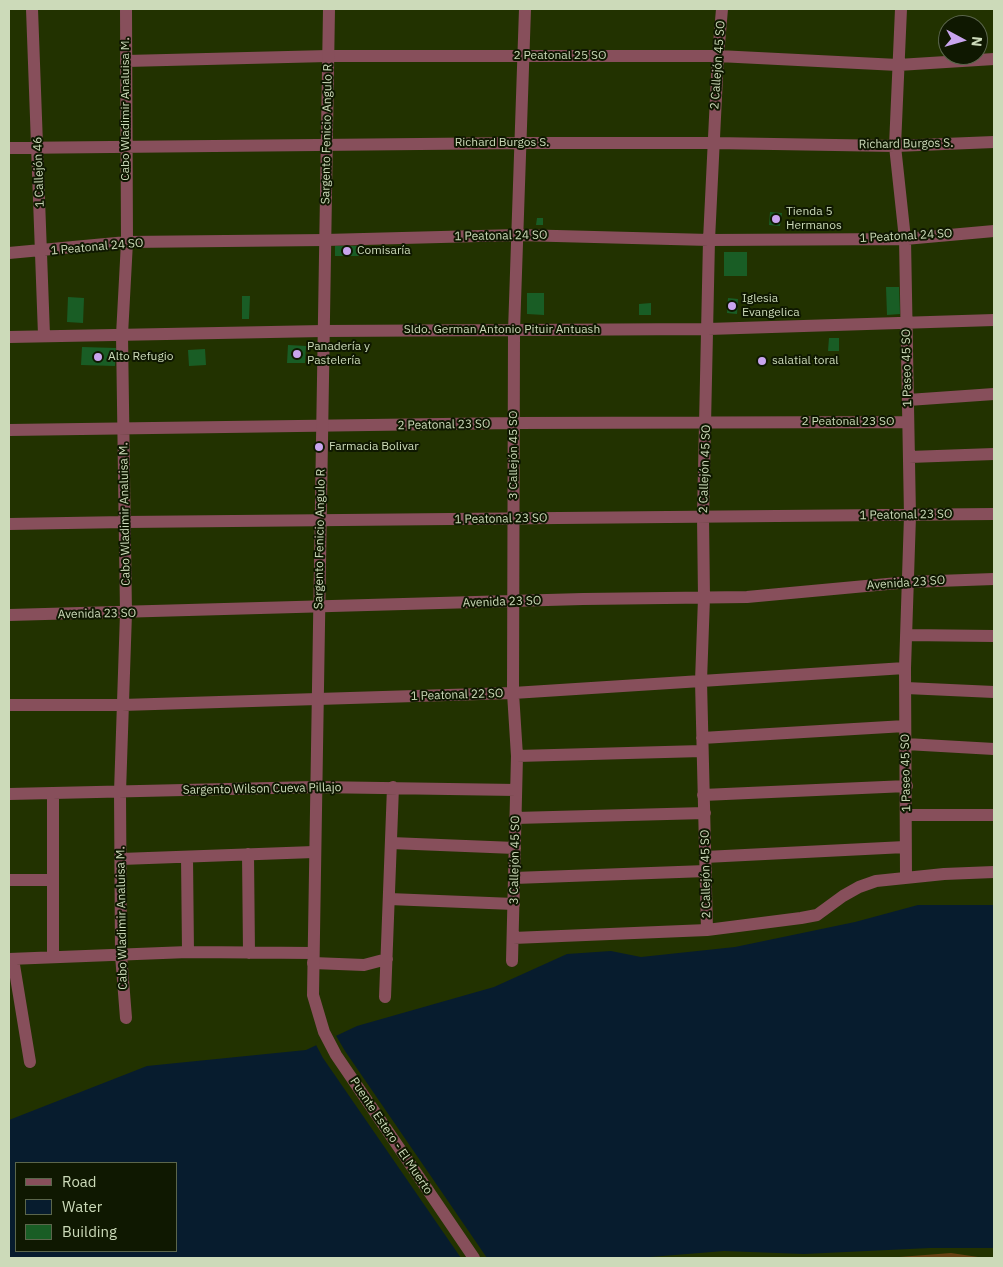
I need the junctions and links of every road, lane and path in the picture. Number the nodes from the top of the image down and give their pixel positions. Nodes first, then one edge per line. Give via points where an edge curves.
1 (32, 9) edge
2 (126, 9) edge
3 (329, 9) edge
4 (525, 9) edge
5 (722, 9) edge
6 (901, 9) edge
7 (328, 56) junction
8 (718, 56) junction
9 (524, 57) junction
10 (994, 58) edge
11 (126, 60) junction
12 (898, 65) junction
13 (994, 142) edge
14 (327, 143) junction
15 (522, 143) junction
16 (714, 143) junction
17 (895, 146) junction
18 (38, 147) junction
19 (126, 147) junction
20 (9, 148) edge
21 (994, 231) edge
22 (518, 235) junction
23 (905, 239) junction
24 (325, 240) junction
25 (709, 240) junction
26 (127, 242) junction
27 (42, 251) junction
28 (9, 254) edge
29 (994, 320) edge
30 (906, 323) junction
31 (708, 329) junction
32 (324, 331) junction
33 (514, 331) junction
34 (44, 335) junction
35 (122, 335) junction
36 (9, 337) edge
37 (994, 394) edge
38 (908, 400) junction
39 (706, 422) junction
40 (908, 422) junction
41 (514, 423) junction
42 (322, 427) junction
43 (9, 430) edge
44 (124, 430) junction
45 (994, 454) edge
46 (909, 456) junction
47 (994, 514) edge
48 (910, 516) junction
49 (703, 517) junction
50 (514, 519) junction
51 (320, 521) junction
52 (125, 522) junction
53 (9, 524) edge
54 (994, 579) edge
55 (908, 582) junction
56 (704, 598) junction
57 (513, 602) junction
58 (318, 608) junction
59 (126, 613) junction
60 (9, 615) edge
61 (906, 635) junction
62 (994, 636) edge
63 (905, 668) junction
64 (701, 681) junction
65 (906, 688) junction
66 (994, 692) edge
67 (513, 693) junction
68 (317, 699) junction
69 (122, 705) junction
70 (9, 706) edge
71 (906, 726) junction
72 (906, 744) junction
73 (702, 745) junction
74 (994, 750) edge
75 (517, 756) junction
76 (907, 786) junction
77 (315, 787) junction
78 (393, 787) junction
79 (516, 790) junction
80 (120, 792) junction
81 (9, 794) edge
82 (54, 794) junction
83 (704, 794) junction
84 (705, 813) junction
85 (906, 815) junction
86 (994, 815) edge
87 (516, 818) junction
88 (391, 843) junction
89 (905, 846) junction
90 (515, 848) junction
91 (314, 852) junction
92 (248, 854) junction
93 (187, 857) junction
94 (705, 857) junction
95 (121, 859) junction
96 (706, 871) junction
97 (994, 872) edge
98 (906, 877) junction
99 (514, 878) junction
100 (9, 880) edge
101 (54, 880) junction
102 (389, 899) junction
103 (514, 904) junction
104 (707, 930) junction
105 (513, 938) junction
106 (188, 952) junction
107 (249, 953) junction
108 (121, 955) junction
109 (53, 956) junction
110 (313, 958) junction
111 (11, 959) edge
112 (387, 959) junction
113 (512, 961) dead end
114 (385, 997) dead end
115 (315, 1009) joint
116 (126, 1018) dead end
117 (30, 1062) dead end
118 (474, 1258) edge

1 - 18 street, 1 Callejón 46
2 - 11 street, Cabo Wladimir Analuisa M.
3 - 7 street, Sargento Fenicio Angulo R
4 - 9 street, 3 Callejón 45 SO
5 - 8 street, 2 Callejón 45 SO
6 - 12 street, 1 Paseo 45 SO
7 - 9 street, 2 Peatonal 25 SO
7 - 11 street, 2 Peatonal 25 SO
7 - 14 street, Sargento Fenicio Angulo R
8 - 9 street, 2 Peatonal 25 SO
8 - 12 street, 2 Peatonal 25 SO
8 - 16 street, 2 Callejón 45 SO
9 - 15 street, 3 Callejón 45 SO
10 - 12 street, 2 Peatonal 25 SO
11 - 19 street, Cabo Wladimir Analuisa M.
12 - 17 street, 1 Paseo 45 SO
13 - 17 street, Richard Burgos S.
14 - 15 street, Richard Burgos S.
14 - 19 street, Richard Burgos S.
14 - 24 street, Sargento Fenicio Angulo R
15 - 16 street, Richard Burgos S.
15 - 22 street, 3 Callejón 45 SO
16 - 17 street, Richard Burgos S.
16 - 25 street, 2 Callejón 45 SO
17 - 23 street, 1 Paseo 45 SO
18 - 19 street, Richard Burgos S.
18 - 20 street, Richard Burgos S.
18 - 27 street, 1 Callejón 46
19 - 26 street, Cabo Wladimir Analuisa M.
21 - 23 street, 1 Peatonal 24 SO
22 - 24 street, 1 Peatonal 24 SO
22 - 25 street, 1 Peatonal 24 SO
22 - 33 street, 3 Callejón 45 SO
23 - 25 street, 1 Peatonal 24 SO
23 - 30 street, 1 Paseo 45 SO
24 - 26 street, 1 Peatonal 24 SO
24 - 32 street, Sargento Fenicio Angulo R
25 - 31 street, 2 Callejón 45 SO
26 - 27 street, 1 Peatonal 24 SO
26 - 35 street, Cabo Wladimir Analuisa M.
27 - 28 street, 1 Peatonal 24 SO
27 - 34 street, 1 Callejón 46
29 - 30 street, Sldo. German Antonio Pituir Antuash
30 - 31 street, Sldo. German Antonio Pituir Antuash
30 - 38 street, 1 Paseo 45 SO
31 - 33 street, Sldo. German Antonio Pituir Antuash
31 - 39 street, 2 Callejón 45 SO
32 - 33 street, Sldo. German Antonio Pituir Antuash
32 - 35 street, Sldo. German Antonio Pituir Antuash
32 - 42 street, Sargento Fenicio Angulo R
33 - 41 street, 3 Callejón 45 SO
34 - 35 street, Sldo. German Antonio Pituir Antuash
34 - 36 street, Sldo. German Antonio Pituir Antuash
35 - 44 street, Cabo Wladimir Analuisa M.
37 - 38 street
38 - 40 street, 1 Paseo 45 SO
39 - 40 street, 2 Peatonal 23 SO
39 - 41 street, 2 Peatonal 23 SO
39 - 49 street, 2 Callejón 45 SO
40 - 46 street, 1 Paseo 45 SO
41 - 42 street, 2 Peatonal 23 SO
41 - 50 street, 3 Callejón 45 SO
42 - 44 street, 2 Peatonal 23 SO
42 - 51 street, Sargento Fenicio Angulo R
43 - 44 street, 2 Peatonal 23 SO
44 - 52 street, Cabo Wladimir Analuisa M.
45 - 46 street
46 - 48 street, 1 Paseo 45 SO
47 - 48 street, 1 Peatonal 23 SO
48 - 49 street, 1 Peatonal 23 SO
48 - 55 street, 1 Paseo 45 SO
49 - 50 street, 1 Peatonal 23 SO
49 - 56 street, 2 Callejón 45 SO
50 - 51 street, 1 Peatonal 23 SO
50 - 57 street, 3 Callejón 45 SO
51 - 52 street, 1 Peatonal 23 SO
51 - 58 street, Sargento Fenicio Angulo R
52 - 53 street, 1 Peatonal 23 SO
52 - 59 street, Cabo Wladimir Analuisa M.
54 - 55 street, Avenida 23 SO
55 - 56 street, Avenida 23 SO
55 - 61 street, 1 Paseo 45 SO
56 - 57 street, Avenida 23 SO
56 - 64 street, 2 Callejón 45 SO
57 - 58 street, Avenida 23 SO
57 - 67 street, 3 Callejón 45 SO
58 - 59 street, Avenida 23 SO
58 - 68 street, Sargento Fenicio Angulo R
59 - 60 street, Avenida 23 SO
59 - 69 street, Cabo Wladimir Analuisa M.
61 - 62 street
61 - 63 street, 1 Paseo 45 SO
63 - 64 street, 1 Peatonal 22 SO
63 - 65 street, 1 Paseo 45 SO
64 - 67 street, 1 Peatonal 22 SO
64 - 73 street, 2 Callejón 45 SO
65 - 66 street
65 - 71 street, 1 Paseo 45 SO
67 - 68 street, 1 Peatonal 22 SO
67 - 75 street, 3 Callejón 45 SO
68 - 69 street, 1 Peatonal 22 SO
68 - 77 street, Sargento Fenicio Angulo R
69 - 70 street, 1 Peatonal 22 SO
69 - 80 street, Cabo Wladimir Analuisa M.
71 - 72 street, 1 Paseo 45 SO
71 - 73 street
72 - 74 street
72 - 76 street, 1 Paseo 45 SO
73 - 75 street
73 - 83 street, 2 Callejón 45 SO
75 - 79 street, 3 Callejón 45 SO
76 - 83 street
76 - 85 street, 1 Paseo 45 SO
77 - 78 street, Sargento Wilson Cueva Pillajo
77 - 80 street, Sargento Wilson Cueva Pillajo
77 - 91 street, Sargento Fenicio Angulo R
78 - 79 street, Sargento Wilson Cueva Pillajo
78 - 88 street
79 - 87 street, 3 Callejón 45 SO
80 - 82 street, Sargento Wilson Cueva Pillajo
80 - 95 street, Cabo Wladimir Analuisa M.
81 - 82 street, Sargento Wilson Cueva Pillajo
82 - 101 street
83 - 84 street, 2 Callejón 45 SO
84 - 87 street
84 - 94 street, 2 Callejón 45 SO
85 - 86 street
85 - 89 street, 1 Paseo 45 SO
87 - 90 street, 3 Callejón 45 SO
88 - 90 street
88 - 102 street
89 - 94 street
89 - 98 street, 1 Paseo 45 SO
90 - 99 street, 3 Callejón 45 SO
91 - 92 street
91 - 110 street, Sargento Fenicio Angulo R
92 - 93 street
92 - 107 street
93 - 95 street
93 - 106 street
94 - 96 street, 2 Callejón 45 SO
95 - 108 street, Cabo Wladimir Analuisa M.
96 - 99 street
96 - 104 street, 2 Callejón 45 SO
97 - 98 street
98 - 104 street via 859,887 817,915
99 - 103 street, 3 Callejón 45 SO
100 - 101 street
101 - 109 street
102 - 103 street
102 - 112 street
103 - 105 street, 3 Callejón 45 SO
104 - 105 street
105 - 113 street, 3 Callejón 45 SO
106 - 107 street
106 - 108 street
107 - 110 street
108 - 109 street
108 - 116 street, Cabo Wladimir Analuisa M.
109 - 111 street
110 - 112 street via 364,964
110 - 115 street, Sargento Fenicio Angulo R
111 - 117 street
112 - 114 street
115 - 118 street, Puente Estero - El Muerto via 336,1055

